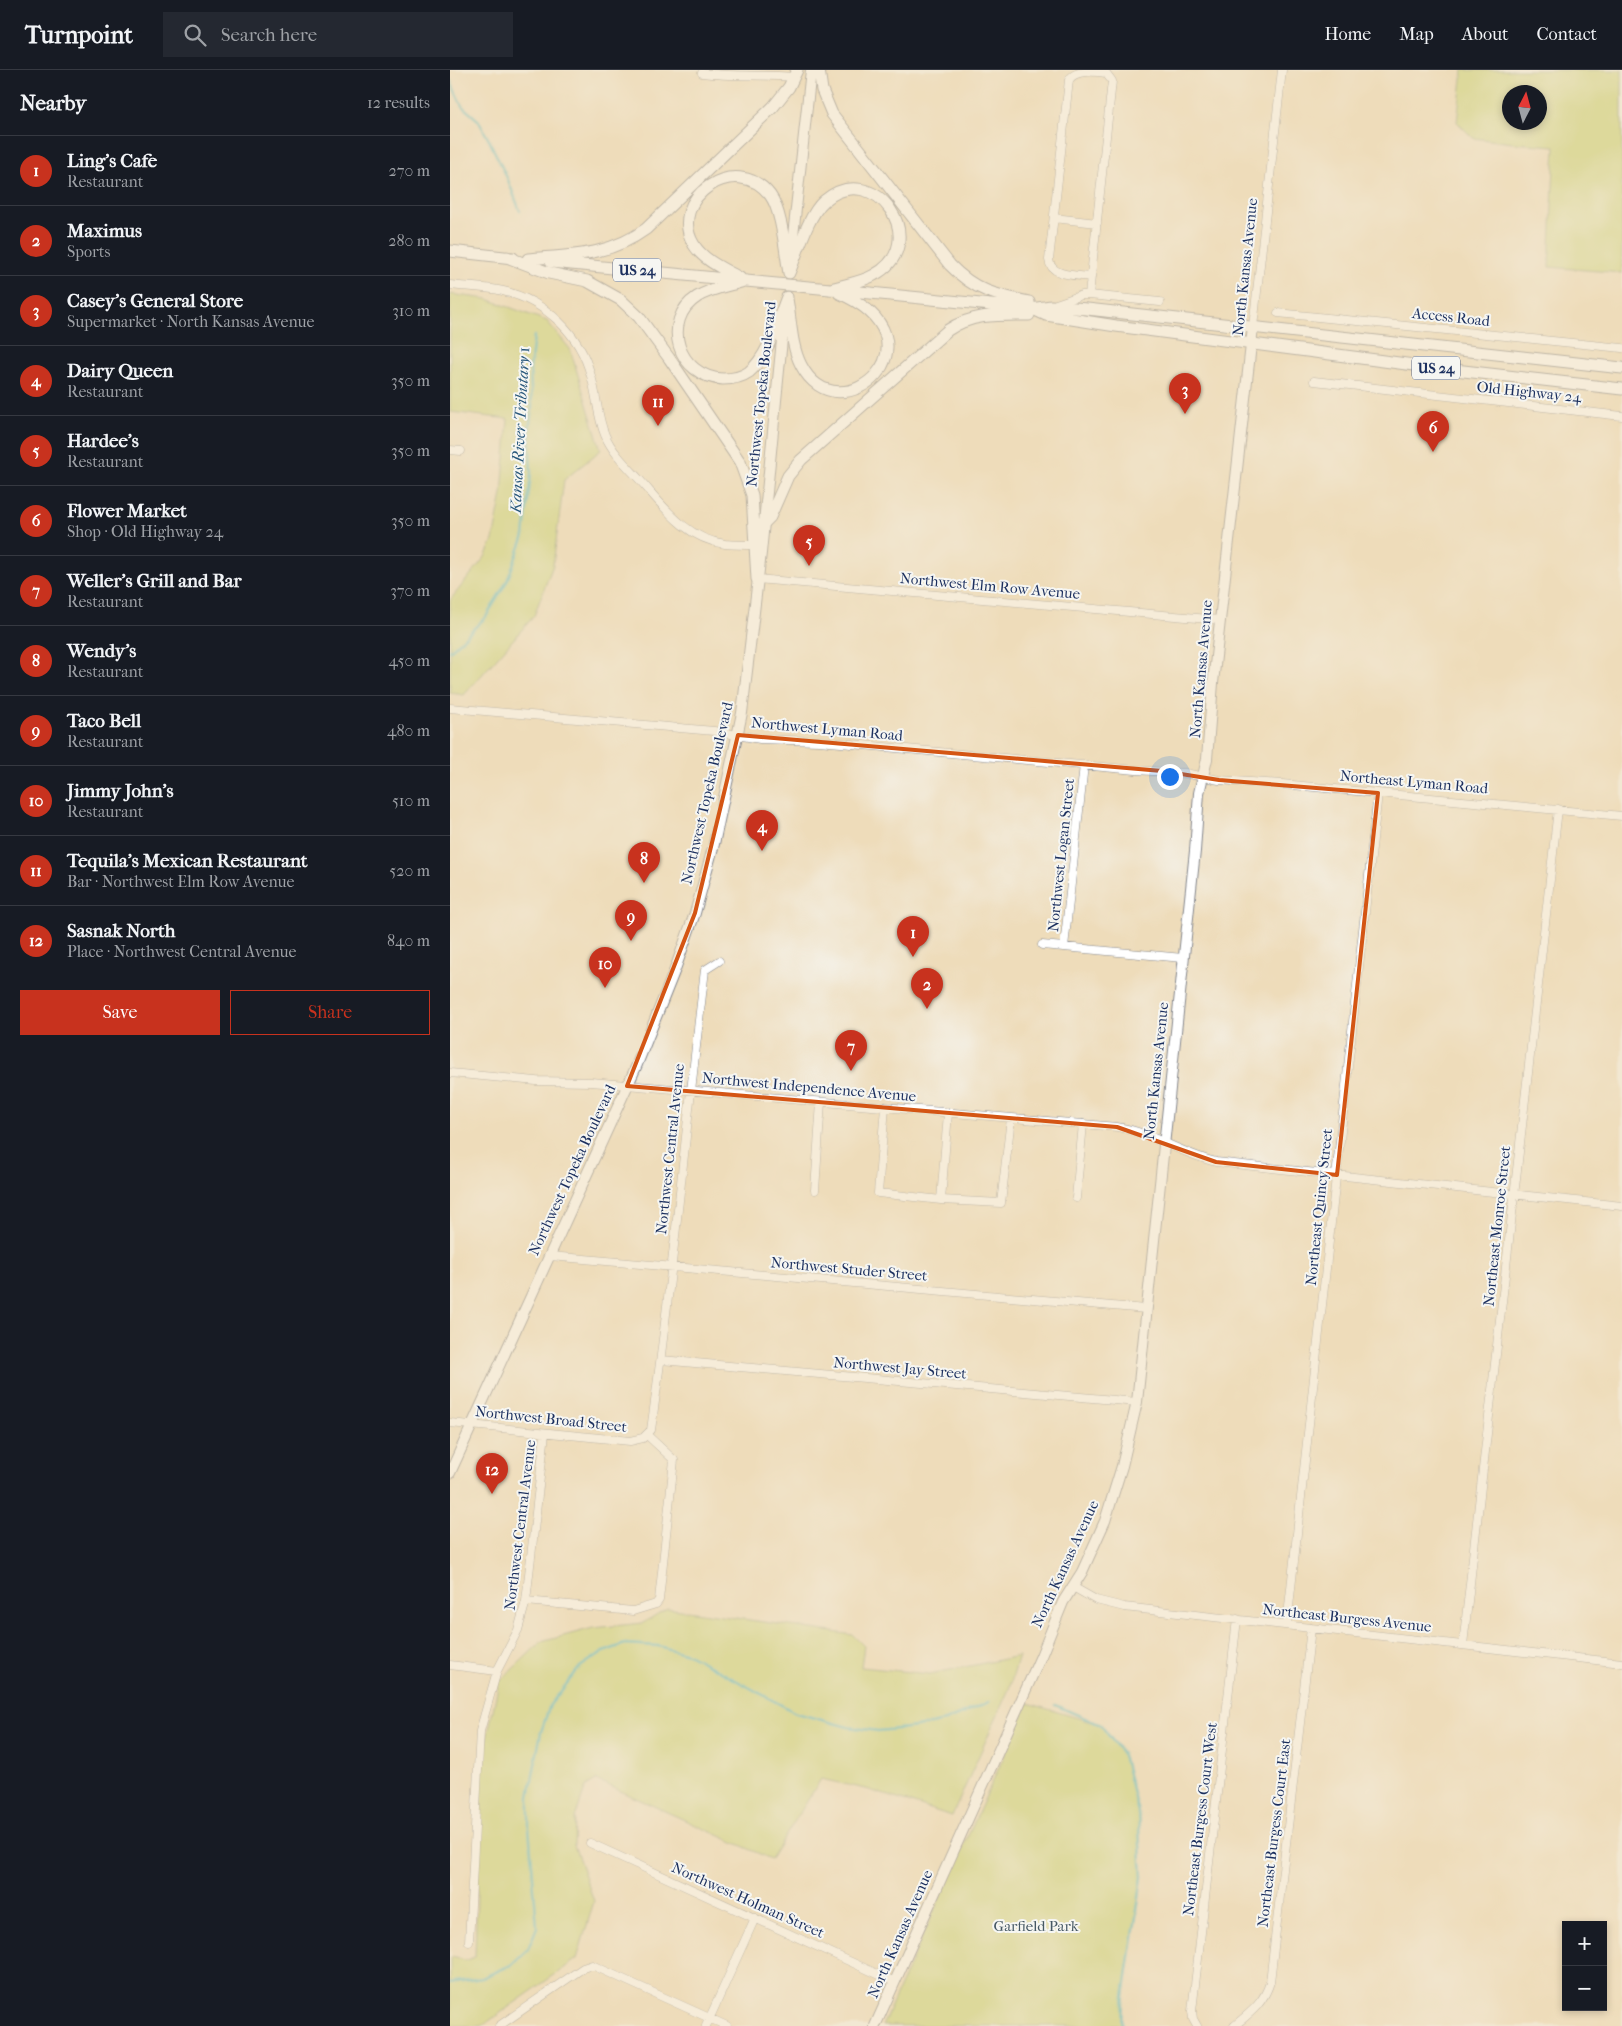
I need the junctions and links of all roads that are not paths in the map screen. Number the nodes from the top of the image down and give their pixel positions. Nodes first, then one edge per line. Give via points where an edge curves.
1 (811, 70) edge
2 (819, 70) edge
3 (1282, 70) edge
4 (702, 73) dead end
5 (795, 74) edge
6 (1054, 218) junction
7 (1096, 223) junction
8 (450, 251) edge
9 (507, 257) junction
10 (528, 259) junction
11 (789, 273) junction
12 (1091, 277) junction
13 (746, 281) junction
14 (450, 285) edge
15 (830, 289) junction
16 (1089, 295) junction
17 (787, 297) junction
18 (1160, 302) dead end
19 (1048, 310) junction
20 (1278, 313) dead end
21 (1253, 327) junction
22 (1252, 342) junction
23 (1622, 348) edge
24 (1622, 368) edge
25 (1314, 382) dead end
26 (1622, 389) edge
27 (1622, 416) edge
28 (450, 450) edge
29 (461, 451) dead end
30 (763, 524) junction
31 (758, 545) junction
32 (757, 579) junction
33 (1220, 620) junction
34 (450, 708) edge
35 (738, 735) junction
36 (1084, 765) junction
37 (1203, 777) junction
38 (1378, 793) junction
39 (1558, 809) junction
40 (1622, 816) edge
41 (1042, 944) dead end
42 (1064, 947) junction
43 (1183, 958) junction
44 (719, 961) dead end
45 (450, 1073) edge
46 (627, 1086) junction
47 (690, 1092) junction
48 (822, 1102) junction
49 (885, 1107) junction
50 (948, 1113) junction
51 (1011, 1118) junction
52 (1083, 1124) junction
53 (1164, 1143) junction
54 (1337, 1175) junction
55 (815, 1190) dead end
56 (1514, 1194) junction
57 (1076, 1198) dead end
58 (941, 1200) junction
59 (1622, 1206) edge
60 (550, 1256) junction
61 (671, 1267) junction
62 (1146, 1309) junction
63 (661, 1360) junction
64 (1137, 1402) junction
65 (450, 1423) edge
66 (472, 1425) junction
67 (545, 1433) junction
68 (647, 1435) junction
69 (450, 1473) edge
70 (1072, 1587) junction
71 (526, 1601) junction
72 (1237, 1619) junction
73 (1287, 1625) junction
74 (1310, 1628) junction
75 (1463, 1645) junction
76 (1622, 1663) edge
77 (450, 1665) edge
78 (497, 1671) junction
79 (590, 1843) dead end
80 (754, 1918) junction
81 (469, 1942) dead end
82 (895, 1982) junction
83 (708, 2022) edge
84 (1196, 2024) edge
85 (499, 2026) edge
86 (726, 2026) edge
87 (875, 2026) edge
88 (1234, 2026) edge

1 - 11 main road, Northwest Topeka Boulevard
2 - 19 highway via 822,90 832,114 961,276 994,295
3 - 21 street, North Kansas Avenue
4 - 5 street via 729,76
5 - 10 highway via 773,107 636,236 600,251
6 - 7 street
6 - 7 street via 1070,77 1079,70 1106,73 1112,81
6 - 12 street via 1050,267 1057,272
7 - 12 street
8 - 9 highway, US 24
9 - 10 highway, US 24
9 - 31 highway via 549,273 587,281 621,300 639,317 740,462 752,495
10 - 13 highway, US 24
11 - 13 highway via 778,211 770,195 748,180 729,178 702,191 693,204 689,218 690,236 706,258
11 - 15 highway via 813,215 824,201 832,195 854,189 880,197 896,219 899,240 896,253 874,276
11 - 17 main road, Northwest Topeka Boulevard
12 - 16 street
13 - 15 highway, US 24, bridge
13 - 17 highway via 697,297 681,318 678,336 684,358 694,370 708,377 727,379 748,372 764,353
14 - 31 street via 516,295 552,315 570,333 587,361 600,422 614,450 684,528 724,544
15 - 17 highway via 866,307 880,323 886,344 884,364 875,377 848,391 822,387 801,366
15 - 19 highway, US 24
16 - 18 street
16 - 19 street
17 - 30 main road, Northwest Topeka Boulevard
19 - 21 highway, US 24
19 - 22 highway, US 24 via 1116,326
19 - 30 highway via 983,316 963,321 948,330 801,460 788,476 770,516
20 - 23 street, Access Road
21 - 22 main road, North Kansas Avenue
21 - 24 highway, US 24
22 - 26 highway, US 24
22 - 33 main road, North Kansas Avenue
25 - 27 street, Old Highway 24
28 - 29 street
30 - 31 main road, Northwest Topeka Boulevard
31 - 32 highway
32 - 33 street, Northwest Elm Row Avenue
32 - 35 main road, Northwest Topeka Boulevard
33 - 37 main road, North Kansas Avenue
34 - 35 street, Northwest Lyman Road
35 - 36 street, Northwest Lyman Road
35 - 46 main road, Northwest Topeka Boulevard via 695,912
36 - 37 street, Northwest Lyman Road via 1185,772
36 - 42 street, Northwest Logan Street
37 - 38 street, Northeast Lyman Road
37 - 43 main road, North Kansas Avenue
38 - 39 street, Northeast Lyman Road
38 - 54 street, Northeast Quincy Street
39 - 40 street, Northeast Lyman Road
39 - 56 street, Northeast Monroe Street
41 - 42 street
42 - 43 street
43 - 53 main road, North Kansas Avenue
44 - 47 street, Northwest Central Avenue via 705,970
45 - 46 street, Northwest Independence Avenue
46 - 47 street, Northwest Independence Avenue
46 - 60 main road, Northwest Topeka Boulevard
47 - 48 street, Northwest Independence Avenue
47 - 61 street, Northwest Central Avenue
48 - 49 street, Northwest Independence Avenue
48 - 55 street
49 - 50 street, Northwest Independence Avenue
49 - 58 street via 878,1193
50 - 51 street, Northwest Independence Avenue
50 - 58 street
51 - 52 street, Northwest Independence Avenue
51 - 58 street via 1001,1204
52 - 53 street, Northwest Independence Avenue via 1127,1128
52 - 57 street
53 - 54 street, Northwest Independence Avenue via 1216,1162
53 - 62 main road, North Kansas Avenue
54 - 56 street, Northwest Independence Avenue
54 - 73 street, Northeast Quincy Street
56 - 59 street, Northwest Independence Avenue
56 - 75 street, Northeast Monroe Street
60 - 61 street, Northwest Studer Street
60 - 66 main road, Northwest Topeka Boulevard
61 - 62 street, Northwest Studer Street
61 - 63 street, Northwest Central Avenue
62 - 64 main road, North Kansas Avenue
63 - 64 street, Northwest Jay Street
63 - 68 street, Northwest Central Avenue via 651,1430
64 - 70 main road, North Kansas Avenue via 1105,1522
65 - 66 street, Northwest Broad Street
66 - 67 street, Northwest Broad Street
66 - 69 main road, Northwest Topeka Boulevard
67 - 68 street, Northwest Broad Street via 630,1442
67 - 71 street, Northwest Central Avenue
68 - 71 street via 674,1460 660,1600 633,1611
70 - 72 street, Northeast Burgess Avenue via 1096,1600 1118,1606
70 - 82 main road, North Kansas Avenue
71 - 78 street, Northwest Central Avenue via 518,1630
72 - 73 street, Northeast Burgess Avenue
72 - 84 street, Northeast Burgess Court West via 1192,2010
73 - 74 street, Northeast Burgess Avenue
74 - 75 street, Northeast Burgess Avenue
74 - 88 street, Northeast Burgess Court East via 1270,1982 1265,1998
75 - 76 street, Northeast Burgess Avenue
77 - 78 street
78 - 81 street, Northwest Central Avenue via 484,1713 478,1751
79 - 80 street, Northwest Holman Street
80 - 82 street, Northwest Holman Street
80 - 83 street
82 - 87 main road, North Kansas Avenue
83 - 85 street via 592,1965
83 - 86 street

